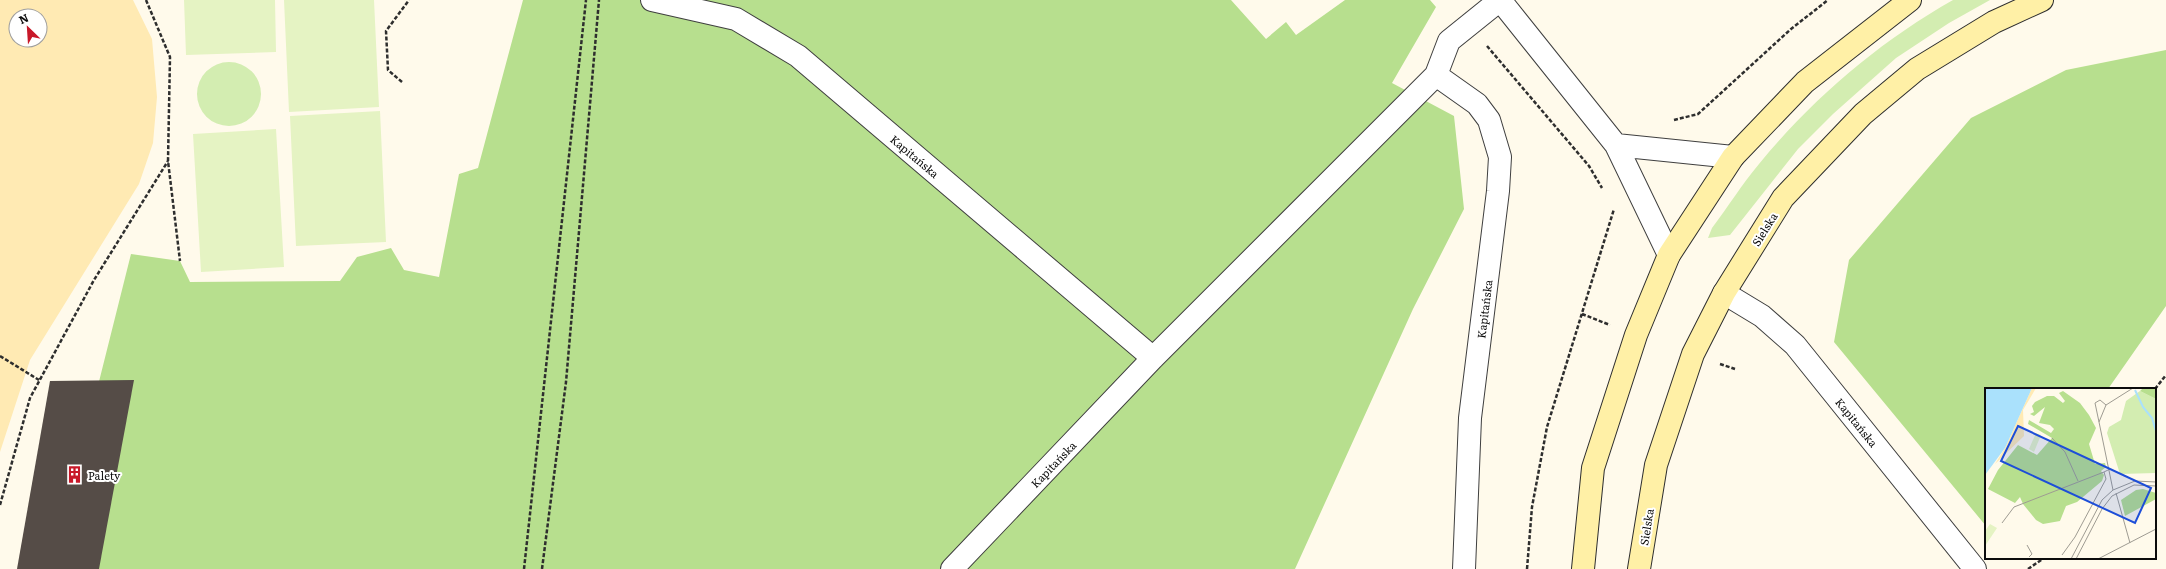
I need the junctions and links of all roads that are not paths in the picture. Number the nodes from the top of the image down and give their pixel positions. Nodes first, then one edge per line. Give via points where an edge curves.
1 (652, 0) edge
2 (1500, 0) edge
3 (1910, 0) edge
4 (2042, 0) edge
5 (1436, 75) junction
6 (1616, 145) junction
7 (1732, 157) junction
8 (1669, 255) junction
9 (1724, 293) junction
10 (1153, 358) junction
11 (952, 569) edge
12 (1464, 569) edge
13 (1583, 569) edge
14 (1639, 569) edge
15 (1975, 569) edge

1 - 10 street, Kapitańska via 736,19 798,56
2 - 5 street, Kapitańska via 1449,41
2 - 6 street, Kapitańska
3 - 7 main road via 1805,82
4 - 9 main road, Sielska via 1994,22 1917,69 1863,114 1783,198
5 - 10 street, Kapitańska
5 - 12 street, Kapitańska via 1477,104 1489,120 1500,157 1470,418
6 - 7 street
6 - 8 street, Kapitańska
7 - 8 main road
8 - 13 main road via 1636,335 1593,468
9 - 14 main road, Sielska via 1693,354 1656,465
9 - 15 street, Kapitańska via 1762,316 1795,345
10 - 11 street, Kapitańska

